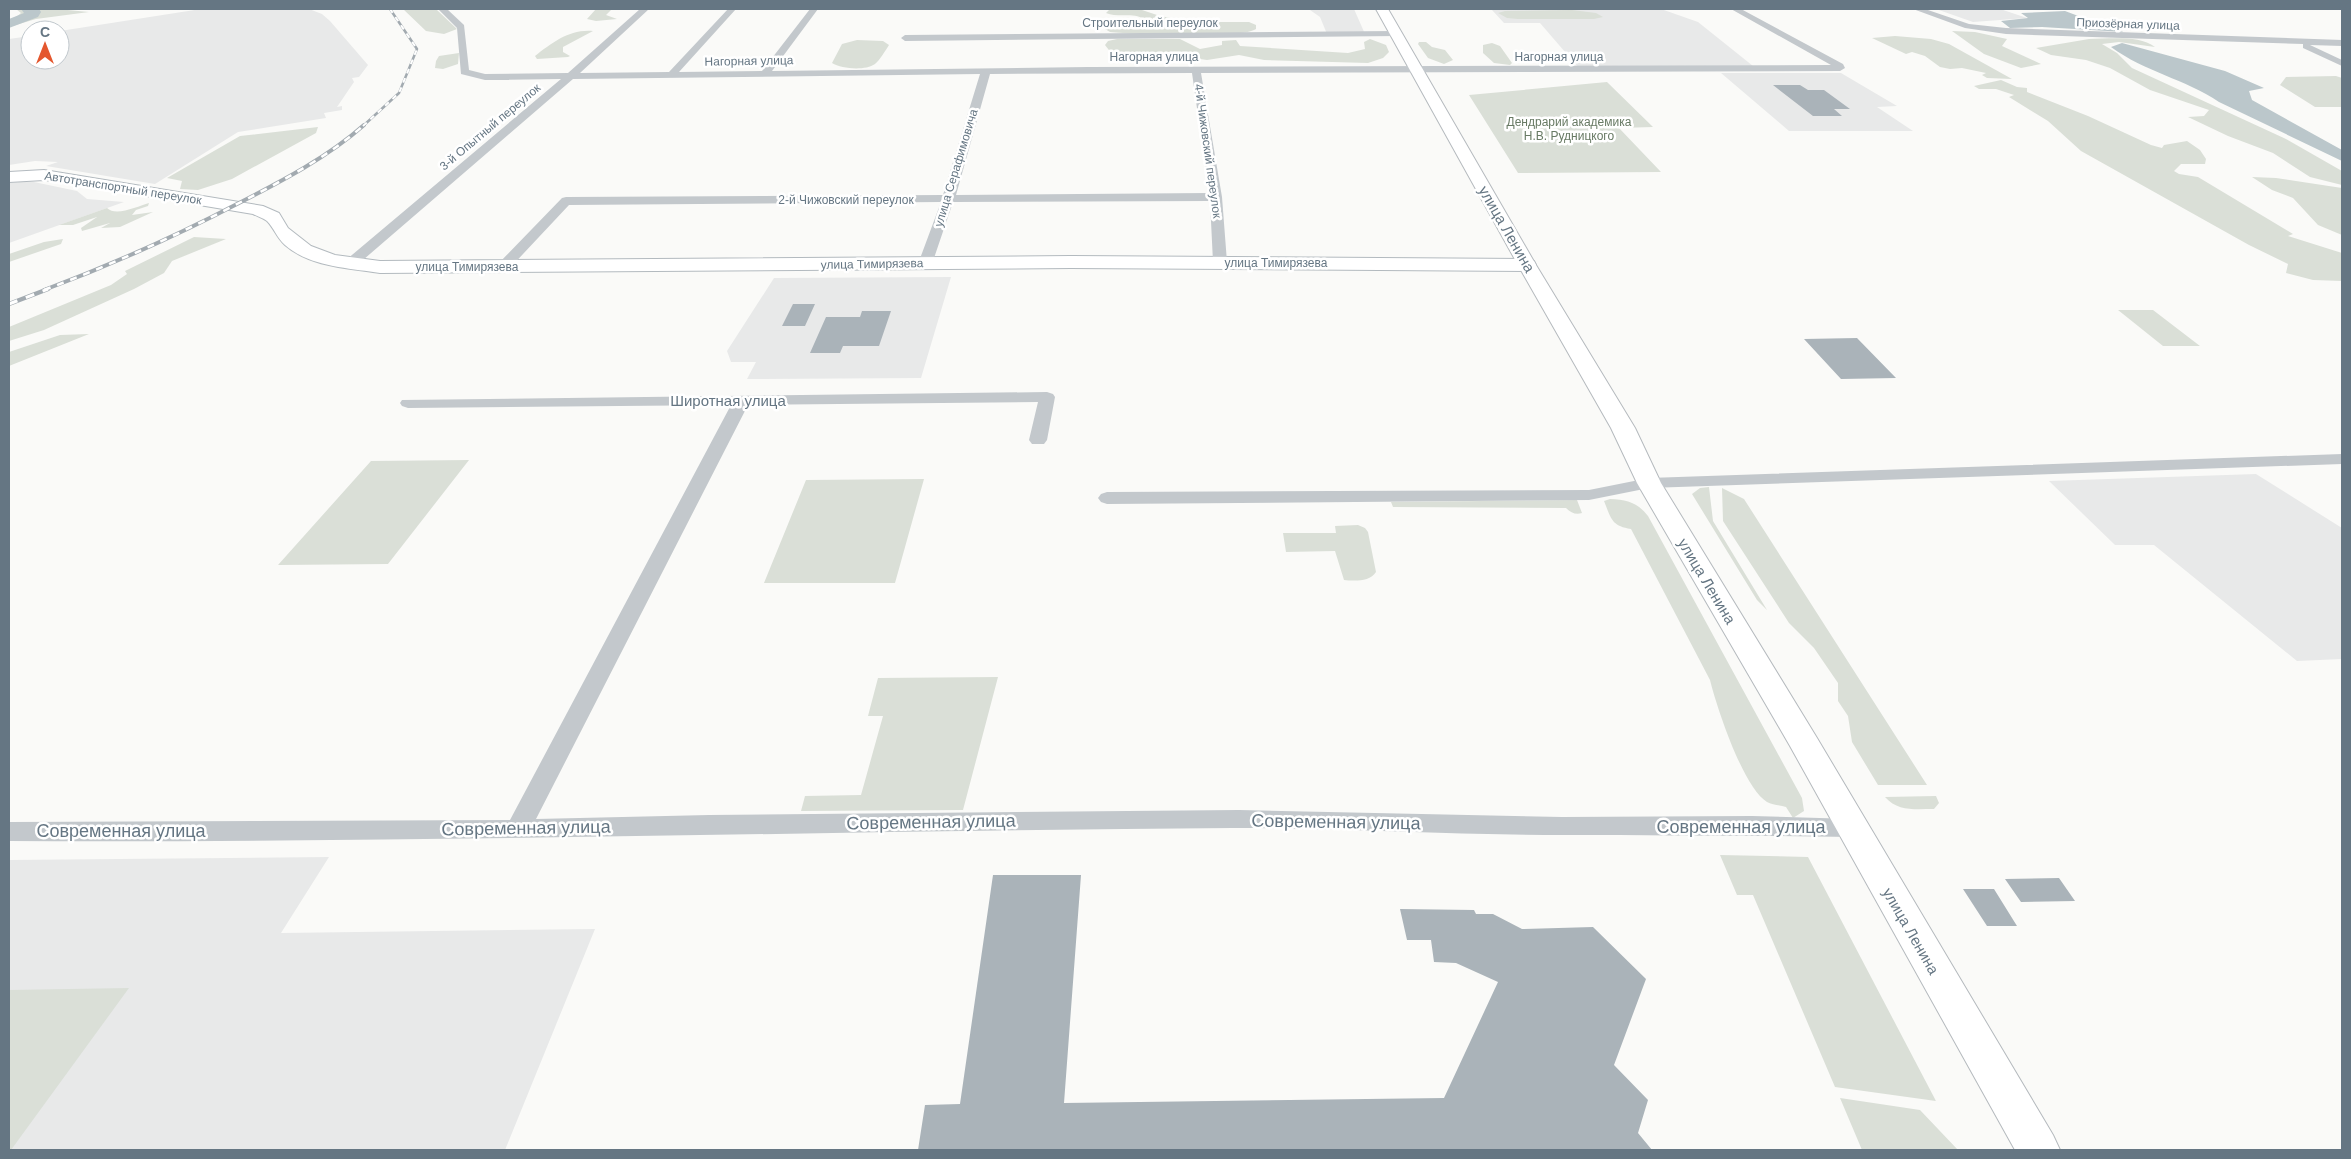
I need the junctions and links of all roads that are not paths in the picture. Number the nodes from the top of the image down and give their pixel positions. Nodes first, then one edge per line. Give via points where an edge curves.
1 (442, 9) edge
2 (645, 9) edge
3 (732, 9) edge
4 (814, 9) edge
5 (1382, 9) edge
6 (1735, 9) edge
7 (1917, 9) edge
8 (1395, 34) junction
9 (905, 38) dead end
10 (2298, 42) junction
11 (2342, 43) edge
12 (2342, 63) edge
13 (1415, 68) junction
14 (1196, 70) junction
15 (986, 71) junction
16 (765, 73) junction
17 (672, 74) junction
18 (572, 75) junction
19 (9, 177) edge
20 (1216, 197) junction
21 (948, 200) junction
22 (236, 206) joint
23 (1220, 262) junction
24 (351, 263) junction
25 (925, 264) junction
26 (1527, 265) junction
27 (503, 267) junction
28 (742, 400) junction
29 (408, 403) dead end
30 (1038, 440) dead end
31 (2342, 459) edge
32 (1649, 483) junction
33 (1106, 498) dead end
34 (1853, 828) junction
35 (518, 829) junction
36 (9, 832) edge
37 (2038, 1150) edge

1 - 18 street, Нагорная улица via 461,26 463,70 466,73 485,77
2 - 18 street, 3-й Опытный переулок
3 - 17 street
4 - 16 street
5 - 8 main road, улица Ленина
6 - 13 street, Нагорная улица via 1840,68
7 - 10 street, Приозёрная улица via 1968,26 2006,31
8 - 9 street, Строительный переулок
8 - 13 main road, улица Ленина
10 - 11 street, Приозёрная улица
10 - 12 street
13 - 14 street, Нагорная улица
13 - 26 main road, улица Ленина
14 - 15 street, Нагорная улица
14 - 20 street, 4-й Чижовский переулок
15 - 16 street, Нагорная улица
15 - 21 street, улица Серафимовича
16 - 17 street, Нагорная улица
17 - 18 street, Нагорная улица
18 - 24 street, 3-й Опытный переулок
19 - 22 main road, Автотранспортный переулок via 44,175 68,178
20 - 21 street, 2-й Чижовский переулок
20 - 23 street, 4-й Чижовский переулок
21 - 25 street, улица Серафимовича
21 - 27 street, 2-й Чижовский переулок via 566,201
22 - 24 main road, улица Тимирязева via 273,217 279,230 305,251
23 - 25 main road, улица Тимирязева
23 - 26 main road, улица Тимирязева
24 - 27 main road, улица Тимирязева via 380,267
25 - 27 main road, улица Тимирязева
26 - 32 main road, улица Ленина via 1623,428
28 - 29 street, Широтная улица
28 - 30 street, Широтная улица via 1047,397
28 - 35 street
31 - 32 street
32 - 33 street via 1589,495
32 - 34 main road, улица Ленина
34 - 35 street, Современная улица via 1239,819
34 - 37 main road, улица Ленина
35 - 36 street, Современная улица

